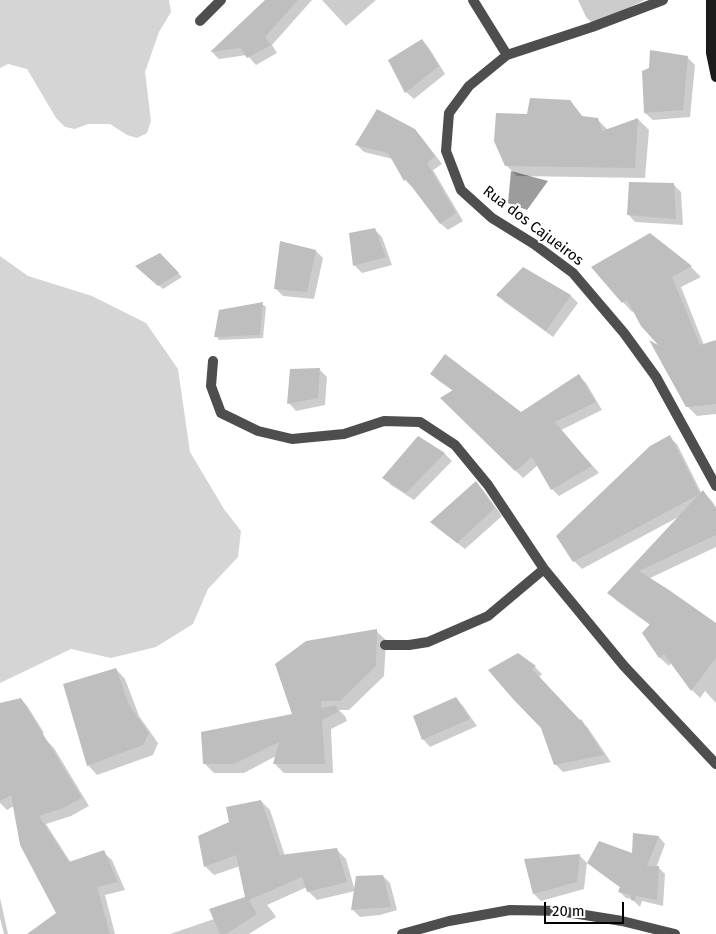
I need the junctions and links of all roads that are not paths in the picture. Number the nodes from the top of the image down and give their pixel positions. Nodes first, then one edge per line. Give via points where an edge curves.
1 (221, 0) edge
2 (473, 0) edge
3 (663, 0) edge
4 (712, 0) edge
5 (200, 21) dead end
6 (507, 55) junction
7 (716, 77) edge
8 (213, 361) dead end
9 (716, 486) edge
10 (544, 570) junction
11 (385, 645) dead end
12 (716, 764) edge
13 (402, 934) edge
14 (675, 934) edge

1 - 5 street
2 - 6 street
3 - 6 street, Rua dos Cajueiros
4 - 7 main road via 711,53
6 - 9 street, Rua dos Cajueiros via 469,86 449,113 446,151 462,190 492,218 573,273 656,377
8 - 10 street via 211,386 221,414 258,431 292,439 344,434 384,420 420,422 455,446 488,485
10 - 11 street via 488,616 428,642
10 - 12 street via 624,666
13 - 14 street via 510,910 560,911

